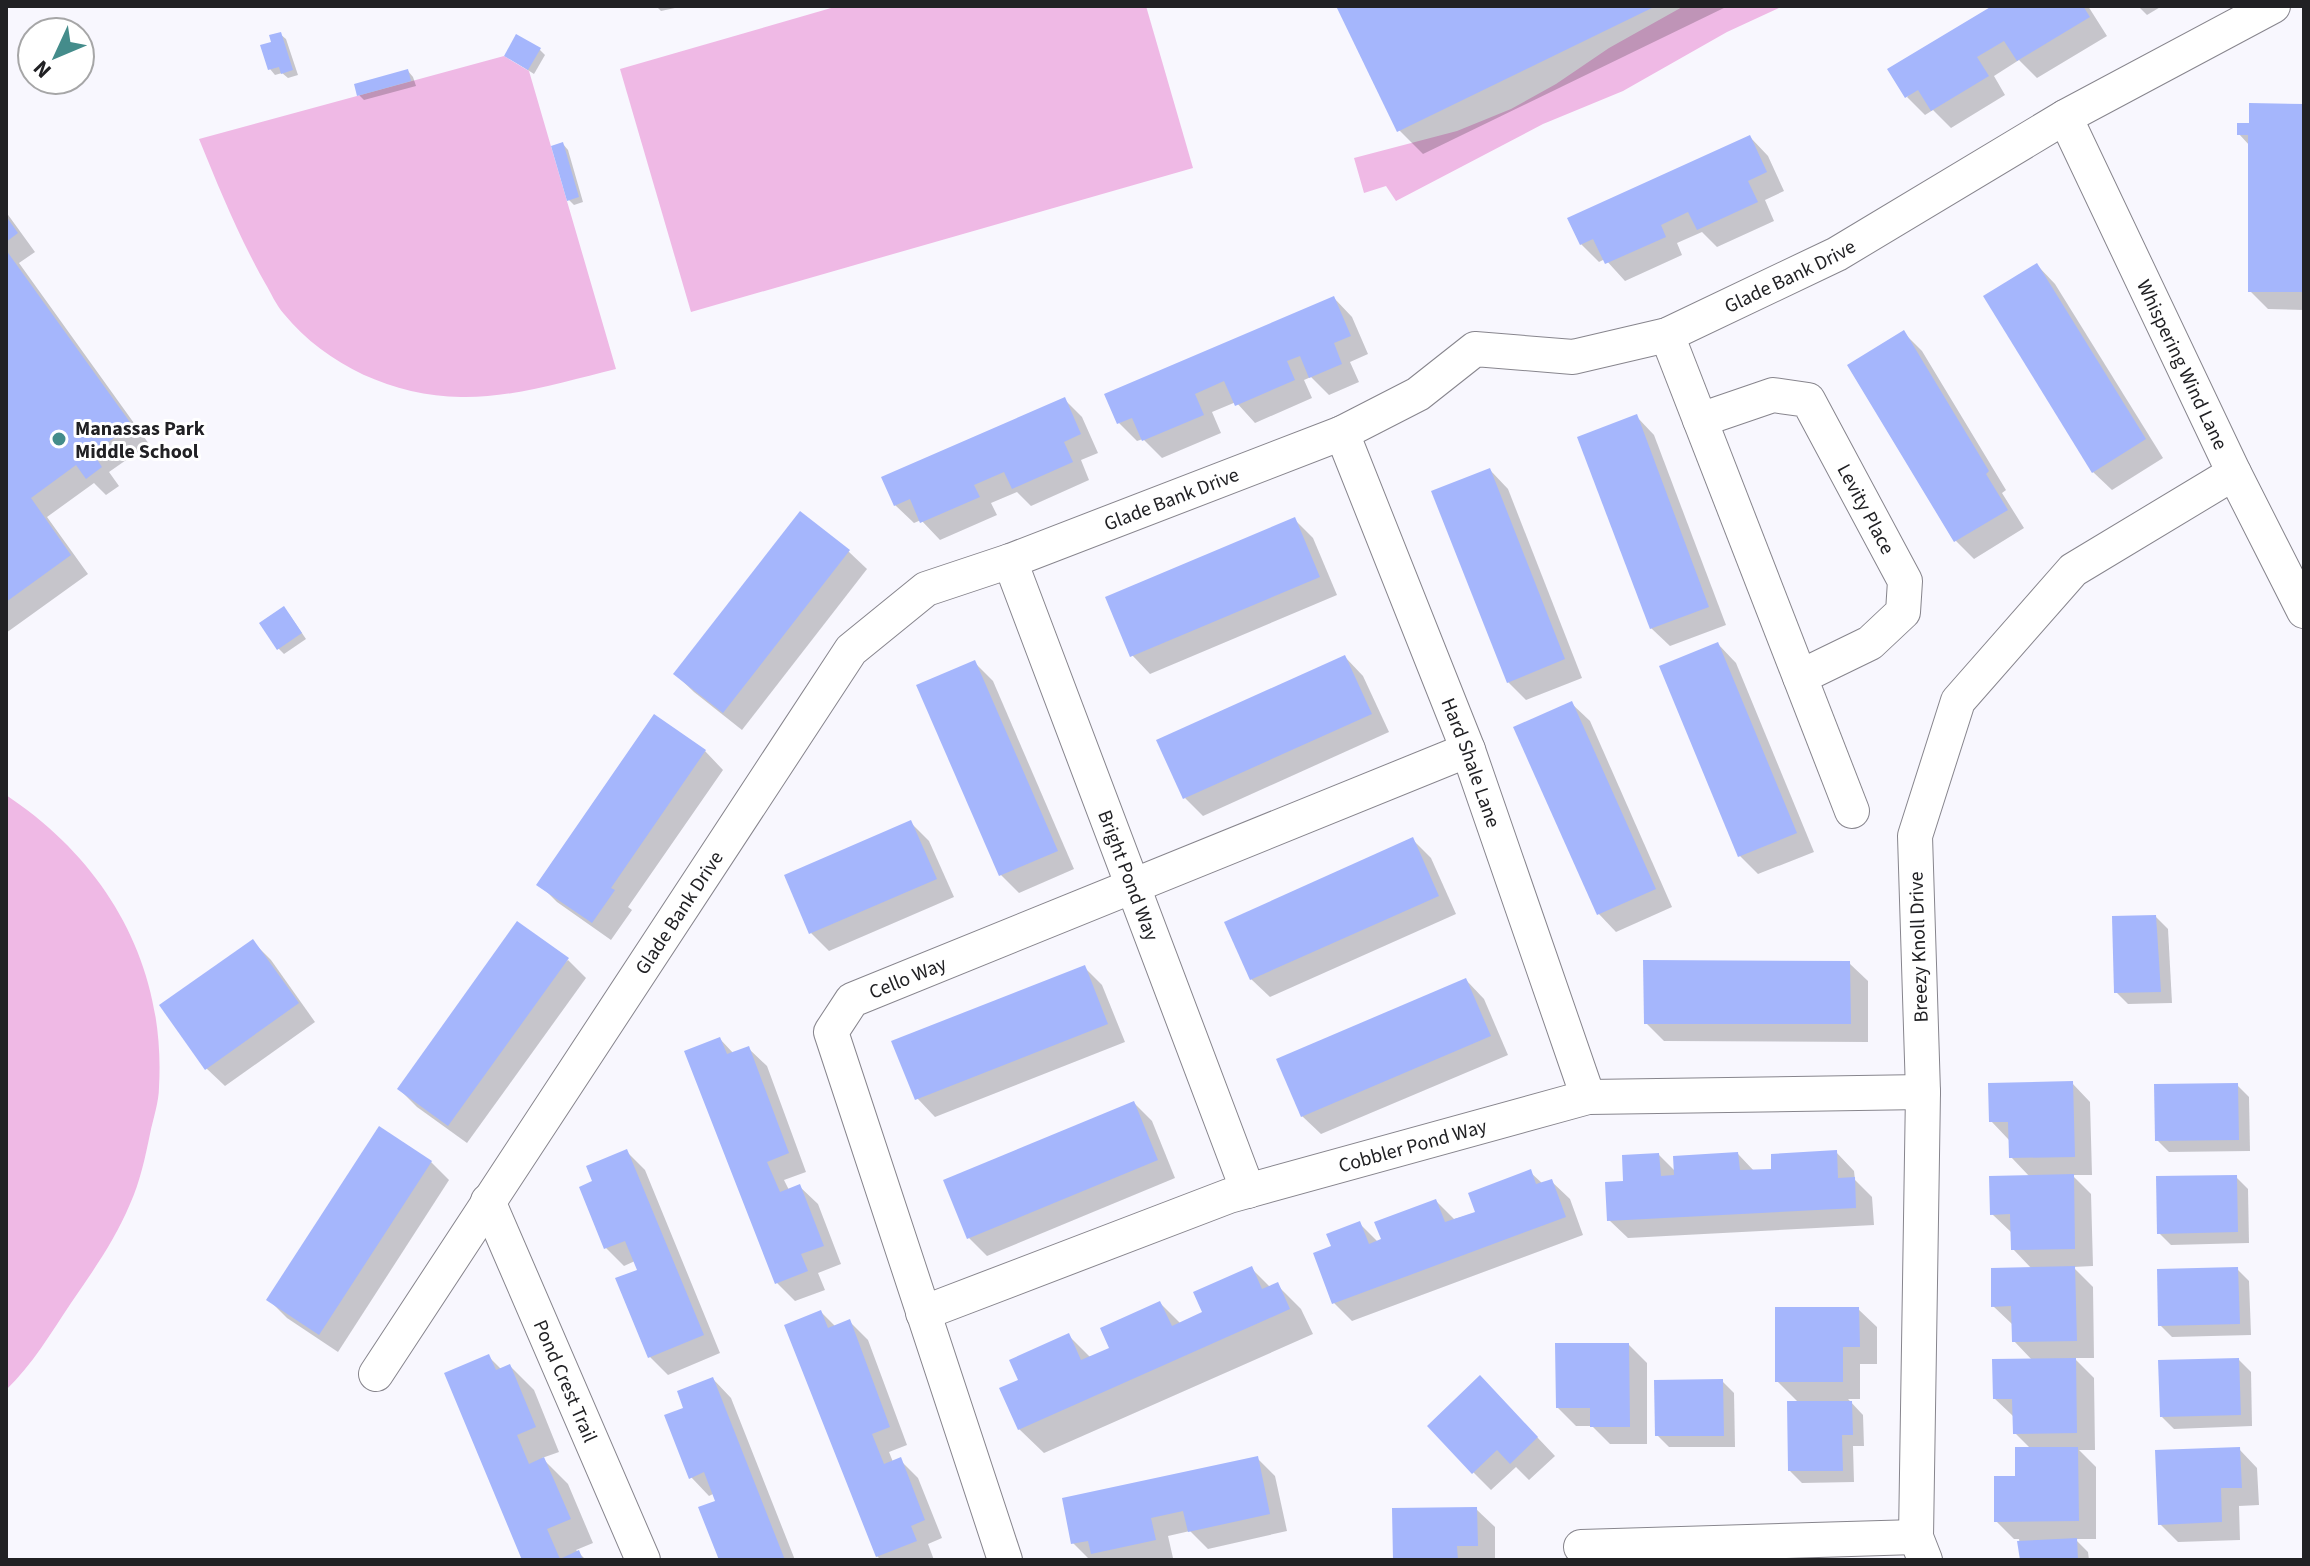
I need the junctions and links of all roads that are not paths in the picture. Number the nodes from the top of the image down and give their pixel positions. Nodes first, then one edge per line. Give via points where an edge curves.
1 (2273, 6) edge
2 (2065, 117) junction
3 (1667, 335) junction
4 (1700, 420) junction
5 (1342, 433) junction
6 (2234, 473) junction
7 (1010, 561) junction
8 (2304, 611) edge
9 (1800, 677) junction
10 (1468, 750) junction
11 (1852, 811) dead end
12 (1133, 886) junction
13 (1923, 1092) junction
14 (1588, 1097) junction
15 (1248, 1191) junction
16 (488, 1201) junction
17 (923, 1313) junction
18 (376, 1374) dead end
19 (1581, 1547) dead end
20 (1921, 1548) edge
21 (643, 1560) edge
22 (1005, 1560) edge

1 - 2 street, Glade Bank Drive
2 - 3 street, Glade Bank Drive via 1837,254
2 - 6 street, Whispering Wind Lane
3 - 4 street
3 - 5 street, Glade Bank Drive via 1573,357 1475,349 1418,394
4 - 9 street
4 - 9 street, Levity Place via 1773,395 1808,400 1905,581 1903,612 1870,643
5 - 7 street, Glade Bank Drive
5 - 10 street, Hard Shale Lane
6 - 8 street, Whispering Wind Lane
6 - 13 street, Breezy Knoll Drive via 2073,570 1958,701 1915,836
7 - 12 street, Bright Pond Way
7 - 16 street, Glade Bank Drive via 926,589 851,650
9 - 11 street
10 - 12 street, Cello Way
10 - 14 street, Hard Shale Lane
12 - 15 street, Bright Pond Way
12 - 17 street, Cello Way via 852,1000 831,1032
13 - 14 street, Cobbler Pond Way
13 - 20 street, Breezy Knoll Drive
14 - 15 street, Cobbler Pond Way
15 - 17 street, Cobbler Pond Way
16 - 18 street, Glade Bank Drive
16 - 21 street, Pond Crest Trail
17 - 22 street, Cello Way
19 - 20 street

